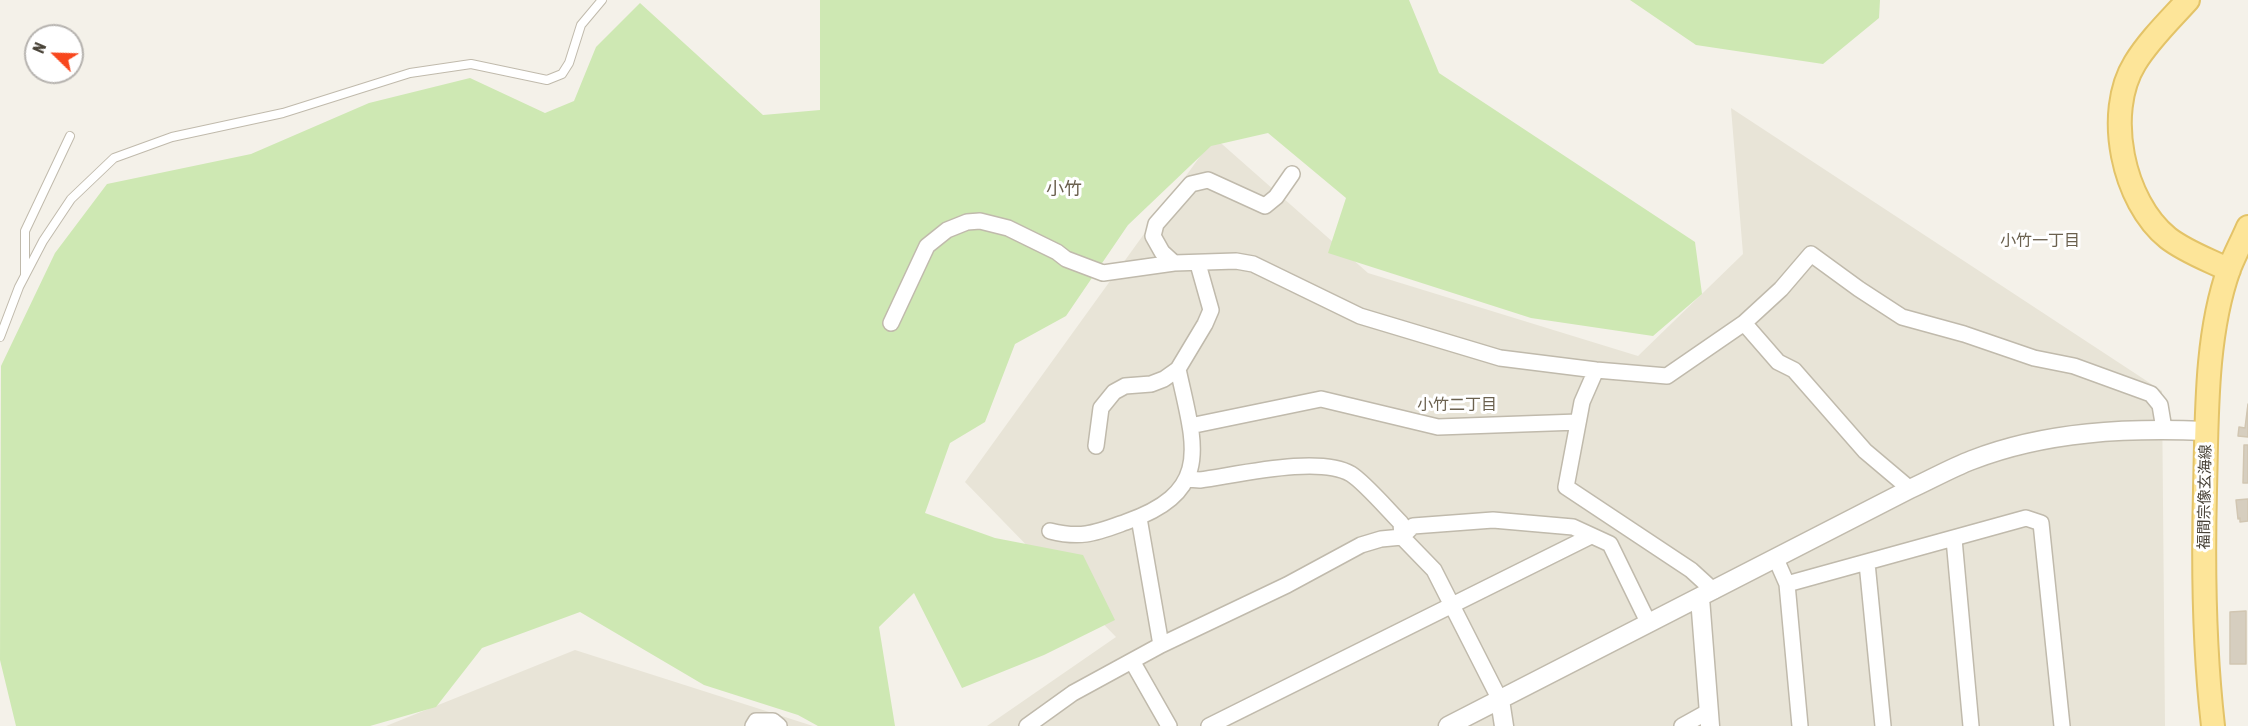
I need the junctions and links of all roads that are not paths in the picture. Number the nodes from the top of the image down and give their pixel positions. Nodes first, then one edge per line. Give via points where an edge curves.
1 (602, 0) edge
2 (2188, 0) edge
3 (70, 136) dead end
4 (1292, 174) dead end
5 (2248, 227) edge
6 (1174, 263) junction
7 (1198, 264) junction
8 (2229, 270) junction
9 (25, 275) junction
10 (891, 323) dead end
11 (1743, 323) junction
12 (0, 337) edge
13 (1178, 369) junction
14 (1596, 370) junction
15 (1578, 422) junction
16 (1190, 426) junction
17 (2164, 429) junction
18 (2206, 431) junction
19 (1096, 446) dead end
20 (1187, 480) junction
21 (1910, 489) junction
22 (1139, 518) junction
23 (1050, 531) dead end
24 (1591, 536) junction
25 (1402, 537) junction
26 (1954, 539) junction
27 (1776, 559) junction
28 (1867, 563) junction
29 (1787, 584) junction
30 (1707, 595) junction
31 (1452, 604) junction
32 (1649, 624) junction
33 (1161, 645) junction
34 (1132, 662) junction
35 (1500, 700) junction
36 (1710, 719) edge
37 (753, 726) edge
38 (779, 726) edge
39 (1027, 726) edge
40 (1169, 726) edge
41 (1209, 726) edge
42 (1448, 726) edge
43 (1504, 726) edge
44 (1682, 726) edge
45 (1800, 726) edge
46 (1883, 726) edge
47 (1971, 726) edge
48 (2062, 726) edge
49 (2213, 726) edge

1 - 9 lane via 581,25 562,74 547,80 471,64 411,73 283,113 172,137 114,158 71,199
2 - 8 main road via 2134,63 2121,103 2120,135 2129,180 2156,226 2184,249
3 - 9 lane via 25,231
4 - 6 street via 1265,206 1208,180 1191,184 1156,224 1153,236
5 - 8 main road, 福間宗像玄海線
6 - 7 street
6 - 10 street via 1103,273 1066,259 1008,228 967,222 947,230 927,246
7 - 13 street via 1211,310
7 - 14 street via 1253,264 1371,319 1500,358
8 - 18 main road, 福間宗像玄海線 via 2214,334
9 - 12 lane
11 - 14 street via 1667,376
11 - 17 street via 1781,289 1811,254 1902,316 2034,358 2074,366 2151,394 2160,405
11 - 21 street via 1778,362 1794,370 1865,451
13 - 16 street
13 - 19 street via 1164,379 1125,386 1114,392 1101,408
14 - 15 street
15 - 16 street via 1438,428 1321,399
15 - 30 street via 1566,487 1691,570
16 - 20 street via 1192,461
17 - 18 street
17 - 21 street via 2094,431 2023,444 1972,460
18 - 49 main road, 福間宗像玄海線 via 2204,564
20 - 22 street via 1159,508
20 - 25 street via 1307,466 1332,468 1352,474 1401,523
21 - 27 street
22 - 23 street via 1080,537
22 - 33 street
24 - 25 street via 1574,527 1493,520 1413,526
24 - 31 street
24 - 32 street via 1610,544
25 - 31 street via 1434,570
25 - 33 street via 1362,545
26 - 28 street
26 - 47 street
26 - 48 street via 2026,518 2041,523
27 - 29 street
27 - 30 street
28 - 29 street
28 - 46 street
29 - 45 street
30 - 32 street
30 - 36 street
31 - 35 street
31 - 41 street
32 - 35 street
33 - 34 street
34 - 39 street via 1073,693
34 - 40 street
35 - 42 street
35 - 43 street
36 - 44 street
37 - 38 street via 756,721 773,721

